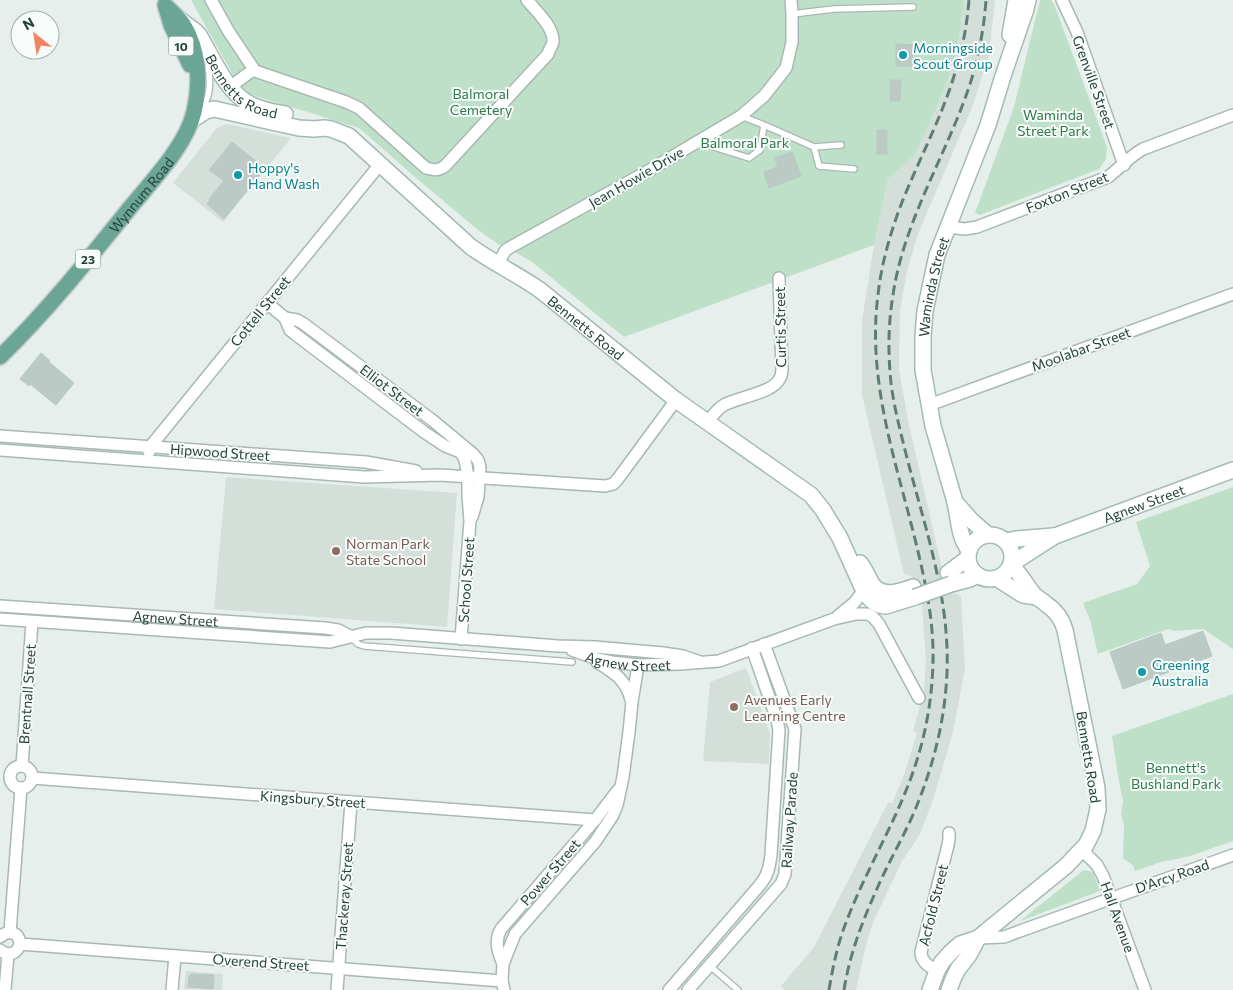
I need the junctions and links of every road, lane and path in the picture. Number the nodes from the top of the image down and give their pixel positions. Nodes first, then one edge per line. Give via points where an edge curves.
1 (210, 0) edge
2 (527, 0) edge
3 (791, 0) edge
4 (1016, 0) edge
5 (1028, 0) edge
6 (1062, 0) edge
7 (164, 2) edge
8 (913, 7) dead end
9 (792, 14) junction
10 (179, 19) junction
11 (202, 41) junction
12 (253, 70) junction
13 (1003, 76) junction
14 (198, 87) junction
15 (230, 87) junction
16 (210, 105) junction
17 (1233, 115) edge
18 (741, 116) junction
19 (192, 120) junction
20 (764, 125) junction
21 (324, 128) junction
22 (697, 142) junction
23 (841, 145) dead end
24 (814, 147) junction
25 (381, 164) junction
26 (1124, 165) junction
27 (854, 168) dead end
28 (948, 227) junction
29 (498, 264) junction
30 (779, 278) dead end
31 (1233, 294) edge
32 (267, 303) junction
33 (0, 357) edge
34 (676, 400) junction
35 (929, 405) junction
36 (708, 422) junction
37 (0, 436) edge
38 (150, 447) junction
39 (0, 450) edge
40 (146, 462) junction
41 (1233, 470) edge
42 (440, 475) junction
43 (474, 477) junction
44 (955, 502) junction
45 (988, 535) junction
46 (1054, 536) junction
47 (840, 538) junction
48 (1006, 542) junction
49 (969, 554) junction
50 (1011, 563) junction
51 (977, 575) junction
52 (950, 578) junction
53 (996, 578) junction
54 (864, 590) junction
55 (914, 592) junction
56 (1037, 597) junction
57 (0, 606) edge
58 (0, 619) edge
59 (834, 619) junction
60 (32, 622) junction
61 (350, 636) junction
62 (461, 639) junction
63 (764, 644) junction
64 (558, 646) junction
65 (752, 648) junction
66 (587, 655) junction
67 (572, 662) dead end
68 (700, 662) junction
69 (638, 664) junction
70 (776, 677) junction
71 (763, 681) junction
72 (918, 698) dead end
73 (632, 702) junction
74 (22, 766) junction
75 (5, 776) edge
76 (32, 778) junction
77 (621, 786) junction
78 (21, 788) junction
79 (351, 802) junction
80 (595, 820) junction
81 (948, 832) dead end
82 (1082, 850) junction
83 (1233, 855) edge
84 (1112, 898) junction
85 (5, 934) edge
86 (978, 938) junction
87 (20, 944) junction
88 (4, 952) edge
89 (174, 956) junction
90 (503, 964) junction
91 (710, 966) junction
92 (339, 968) junction
93 (937, 971) junction
94 (501, 987) edge
95 (5, 990) edge
96 (172, 990) edge
97 (337, 990) edge
98 (669, 990) edge
99 (688, 990) edge
100 (738, 990) edge
101 (930, 990) edge
102 (949, 990) edge
103 (1145, 990) edge

1 - 12 street
2 - 12 street via 545,20 552,34 553,44 548,54 440,169 426,168 359,108
3 - 9 street, Jean Howie Drive
4 - 13 main road, Waminda Street
5 - 13 main road, Waminda Street
6 - 26 street, Grenville Street via 1077,32
7 - 10 main road, Wynnum Road / 10
7 - 14 main road, Wynnum Road / 10
8 - 9 lane via 834,9
9 - 18 street, Jean Howie Drive via 792,42 786,68 764,96
10 - 11 main road, Bennetts Road / 10
10 - 14 main road, Wynnum Road / 23 via 194,49
11 - 15 main road, Bennetts Road / 10
11 - 16 lane via 210,78
12 - 15 street
13 - 28 main road, Waminda Street via 988,125
14 - 16 main road, 10
14 - 19 main road, Wynnum Road / 23
15 - 21 main road, Bennetts Road / 10 via 238,97 252,105 302,118
16 - 19 main road
16 - 21 main road, Bennetts Road / 10 via 300,128
17 - 26 street, Foxton Street via 1143,148
18 - 20 lane
18 - 22 street, Jean Howie Drive
19 - 33 main road, Wynnum Road / 23 via 171,157 41,316
20 - 22 lane via 760,150 749,158
20 - 24 lane
21 - 25 main road, Bennetts Road / 10 via 349,136
22 - 29 street, Jean Howie Drive via 509,248
23 - 24 lane
24 - 27 lane via 819,166
25 - 29 main road, Bennetts Road / 10 via 471,247
25 - 32 street, Cottell Street
26 - 28 street, Foxton Street via 1108,178 977,227
28 - 35 main road, Waminda Street via 937,255 922,336
29 - 34 main road, Bennetts Road / 10 via 540,290
30 - 36 street, Curtis Street via 780,378 768,389 723,405
31 - 35 street, Moolabar Street
32 - 38 street, Cottell Street
32 - 43 street, Elliot Street via 285,318 304,324 458,440 477,458 480,466
34 - 36 main road, Bennetts Road / 10
34 - 43 street, Hipwood Street via 611,485
35 - 44 main road, Waminda Street
36 - 47 main road, Bennetts Road / 10 via 811,495
37 - 38 street, Hipwood Street
38 - 40 street, Cottell Street
38 - 42 street, Hipwood Street via 366,462
39 - 40 street, Hipwood Street
40 - 42 street, Hipwood Street via 364,477
41 - 46 main road, Agnew Street
42 - 43 street, Hipwood Street
43 - 62 street, School Street via 468,495 470,521
44 - 45 main road, Waminda Street
44 - 49 main road, Waminda Street via 957,520
45 - 48 main road
45 - 49 main road, 10 via 976,540
46 - 48 main road, Agnew Street
46 - 50 main road, Agnew Street
47 - 54 main road, Bennetts Road / 10
47 - 55 main road, Bennetts Road / 10 via 877,589 891,593
48 - 50 main road via 1012,554
49 - 51 main road via 969,564
49 - 52 main road, Bennetts Road / 10
50 - 53 main road via 1007,571
50 - 56 main road, Bennetts Road
51 - 52 main road, Bennetts Road / 10 via 970,579
51 - 53 main road, 10
52 - 55 main road, Bennetts Road / 10 via 937,579
53 - 56 main road, Bennetts Road via 1023,595
54 - 55 main road, Bennetts Road / 10 via 883,606
54 - 59 street, Agnew Street
56 - 82 main road, Bennetts Road via 1054,610 1065,630 1095,776 1097,816 1090,839
57 - 61 street, Agnew Street via 325,628
58 - 60 street, Agnew Street
59 - 63 street, Agnew Street
59 - 72 street, Agnew Street via 858,613 871,616 880,626
60 - 61 street, Agnew Street via 330,642
60 - 74 street, Brentnall Street
61 - 62 street, Agnew Street via 368,632
61 - 67 lane, Agnew Street via 364,646
62 - 64 street, Agnew Street
63 - 65 street, Agnew Street
63 - 70 street, Railway Parade
64 - 66 street, Agnew Street
64 - 68 street, Agnew Street via 672,654
65 - 68 street, Agnew Street via 717,661
65 - 71 street, Railway Parade
66 - 69 street, Agnew Street via 605,661
66 - 73 street via 623,682
68 - 69 street, Agnew Street
69 - 73 street, Power Street
70 - 71 street
70 - 91 street, Railway Parade via 795,733 785,874 781,884
71 - 98 street, Railway Parade via 779,730 769,870 759,886
73 - 77 street, Power Street
74 - 75 street
74 - 76 street via 30,770
75 - 78 street
76 - 78 street
76 - 79 street, Kingsbury Street
77 - 80 street, Power Street
77 - 90 street, Power Street via 610,821 517,932
78 - 85 street
79 - 80 street, Kingsbury Street
79 - 92 street, Thackeray Street
80 - 90 street, Power Street via 501,929 497,946
81 - 93 street, Acfold Street via 948,845 921,952 925,964
82 - 84 street, Hall Avenue via 1101,870
82 - 86 main road, Bennetts Road
83 - 84 street, D'Arcy Road
84 - 86 street, Bennetts Road via 1011,934
84 - 103 street, Hall Avenue
85 - 87 street via 15,933
86 - 93 main road, Bennetts Road via 960,944
86 - 102 main road, Bennetts Road
87 - 88 street via 13,954
87 - 89 street, Overend Street
88 - 95 street
89 - 92 street, Overend Street
89 - 96 street
90 - 94 street, Power Street
91 - 99 street, Railway Parade
91 - 100 lane
92 - 94 street, Overend Street
92 - 97 street, Thackeray Street
93 - 101 main road, Bennetts Road

